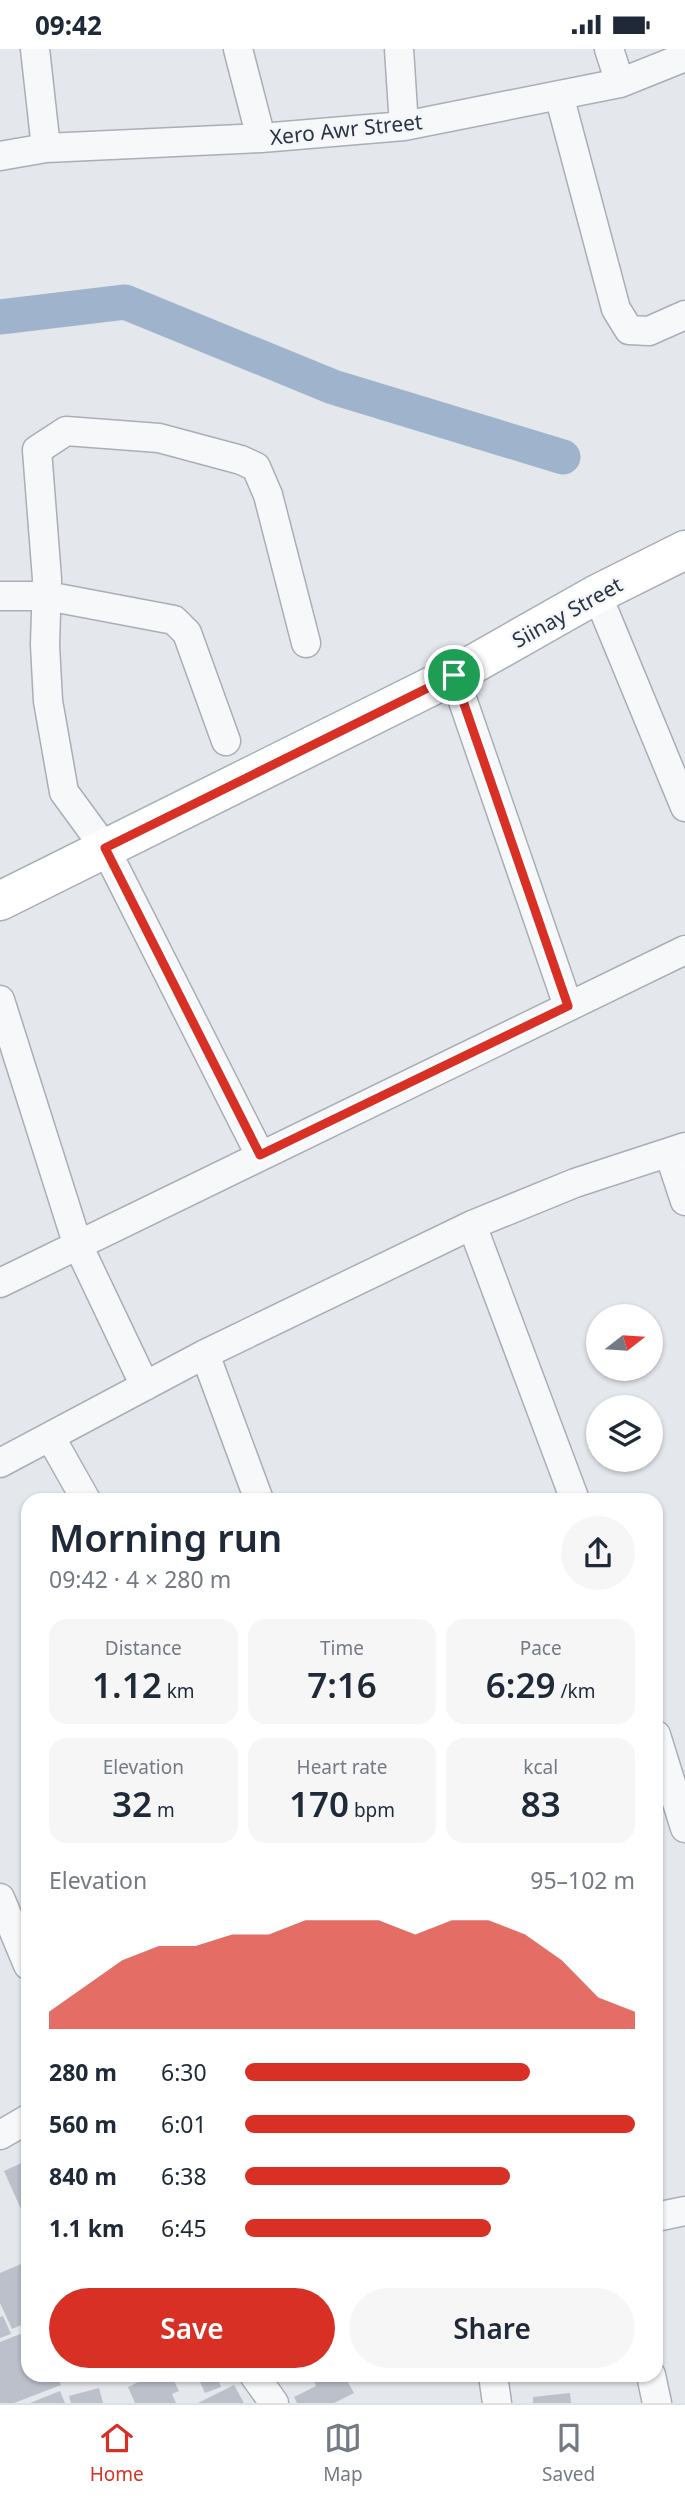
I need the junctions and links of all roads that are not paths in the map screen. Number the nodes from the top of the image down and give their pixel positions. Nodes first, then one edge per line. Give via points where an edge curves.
1 (35, 49) edge
2 (238, 49) edge
3 (399, 49) edge
4 (609, 49) edge
5 (685, 57) edge
6 (620, 83) junction
7 (559, 95) junction
8 (404, 126) junction
9 (261, 138) junction
10 (46, 148) junction
11 (0, 156) edge
12 (685, 315) edge
13 (685, 549) edge
14 (597, 594) junction
15 (0, 596) edge
16 (47, 596) junction
17 (306, 643) dead end
18 (454, 675) junction
19 (226, 741) dead end
20 (685, 807) edge
21 (105, 848) junction
22 (0, 901) edge
23 (685, 950) edge
24 (0, 1000) edge
25 (568, 1006) junction
26 (677, 1150) edge
27 (260, 1155) junction
28 (685, 1201) edge
29 (472, 1225) junction
30 (77, 1243) junction
31 (0, 1283) edge
32 (205, 1354) junction
33 (145, 1386) junction
34 (51, 1438) junction
35 (0, 1463) edge
36 (82, 1493) edge
37 (256, 1493) edge
38 (572, 1493) edge
39 (663, 1758) edge
40 (671, 1784) edge
41 (685, 1828) edge
42 (0, 1898) edge
43 (21, 1948) edge
44 (21, 2123) edge
45 (0, 2135) edge
46 (685, 2211) edge
47 (663, 2216) edge
48 (259, 2382) edge
49 (494, 2382) edge
50 (652, 2382) edge
51 (274, 2403) edge
52 (497, 2403) edge
53 (657, 2403) edge

1 - 10 street
2 - 9 street
3 - 8 street
4 - 6 street
5 - 6 street, Xero Awr Street
6 - 7 street, Xero Awr Street
7 - 8 street, Xero Awr Street
7 - 12 street via 616,309 629,330 649,331
8 - 9 street, Xero Awr Street
9 - 10 street, Xero Awr Street
10 - 11 street, Xero Awr Street
13 - 14 street, Siinay Street
14 - 18 street, Siinay Street
14 - 20 street
15 - 16 street
16 - 17 street via 37,450 66,431 159,438 256,467 268,495
16 - 19 street via 174,620 187,633
16 - 21 street via 48,701 64,792
18 - 21 street, Siinay Street
18 - 25 street
21 - 22 street, Siinay Street
21 - 27 street
23 - 25 street
24 - 30 street
25 - 27 street
26 - 28 street
26 - 29 street via 575,1183
27 - 30 street
29 - 32 street
29 - 38 street
30 - 31 street
30 - 33 street
32 - 33 street
32 - 37 street
33 - 34 street
34 - 35 street
34 - 36 street
39 - 40 street
40 - 41 street
42 - 43 street
44 - 45 street
46 - 47 street
48 - 51 street
49 - 52 street
50 - 53 street

